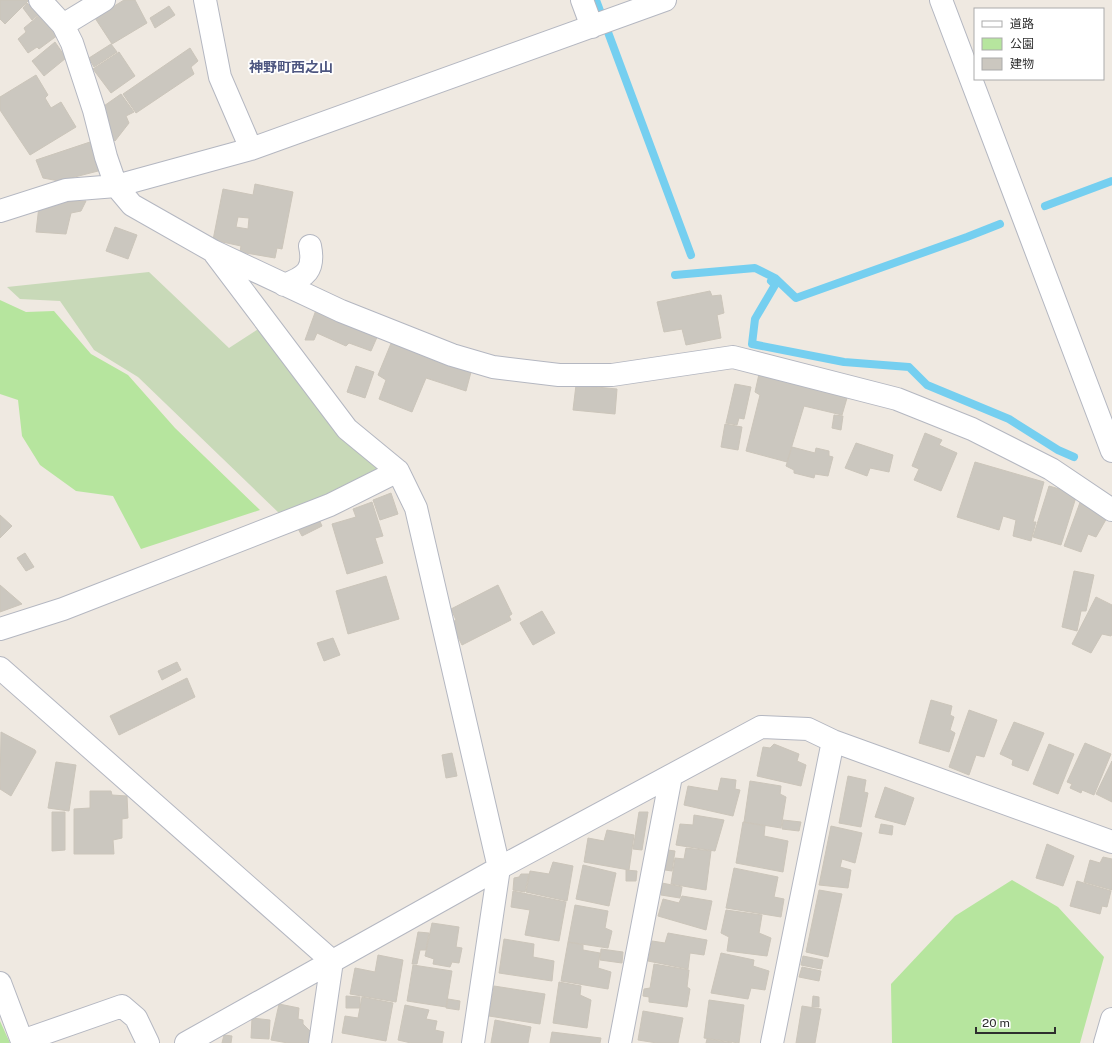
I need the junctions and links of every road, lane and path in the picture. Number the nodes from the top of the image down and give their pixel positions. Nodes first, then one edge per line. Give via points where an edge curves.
1 (40, 0) edge
2 (104, 0) edge
3 (205, 0) edge
4 (582, 0) edge
5 (665, 0) edge
6 (941, 0) edge
7 (63, 25) junction
8 (592, 27) junction
9 (251, 149) junction
10 (116, 186) junction
11 (0, 211) edge
12 (310, 246) dead end
13 (213, 251) junction
14 (284, 285) junction
15 (1112, 451) edge
16 (398, 471) junction
17 (1112, 510) edge
18 (0, 629) edge
19 (0, 668) edge
20 (833, 741) junction
21 (671, 776) junction
22 (1112, 842) edge
23 (500, 868) junction
24 (332, 961) junction
25 (0, 983) edge
26 (1112, 1020) edge
27 (148, 1043) edge
28 (186, 1043) edge
29 (320, 1043) edge
30 (473, 1043) edge
31 (620, 1043) edge
32 (772, 1043) edge
33 (1105, 1043) edge

1 - 7 street
2 - 7 street
3 - 9 street via 220,77
4 - 8 street
5 - 8 street
6 - 15 street
7 - 10 street via 80,64
8 - 9 street
9 - 10 street
10 - 11 street via 66,190
10 - 13 street via 132,205
12 - 14 street via 313,258 310,269 300,280
13 - 14 street
13 - 16 street via 347,429
14 - 17 street via 341,312 402,336 493,367 558,375 612,376 733,357 898,399 972,429 1051,468
16 - 18 street via 330,505 63,609
16 - 23 street via 416,508
19 - 24 street
20 - 21 street via 808,729 761,727
20 - 22 street
20 - 32 street
21 - 23 street
21 - 31 street
23 - 24 street
23 - 30 street
24 - 28 street
24 - 29 street
25 - 27 street via 22,1041 122,1006 136,1018
26 - 33 street

